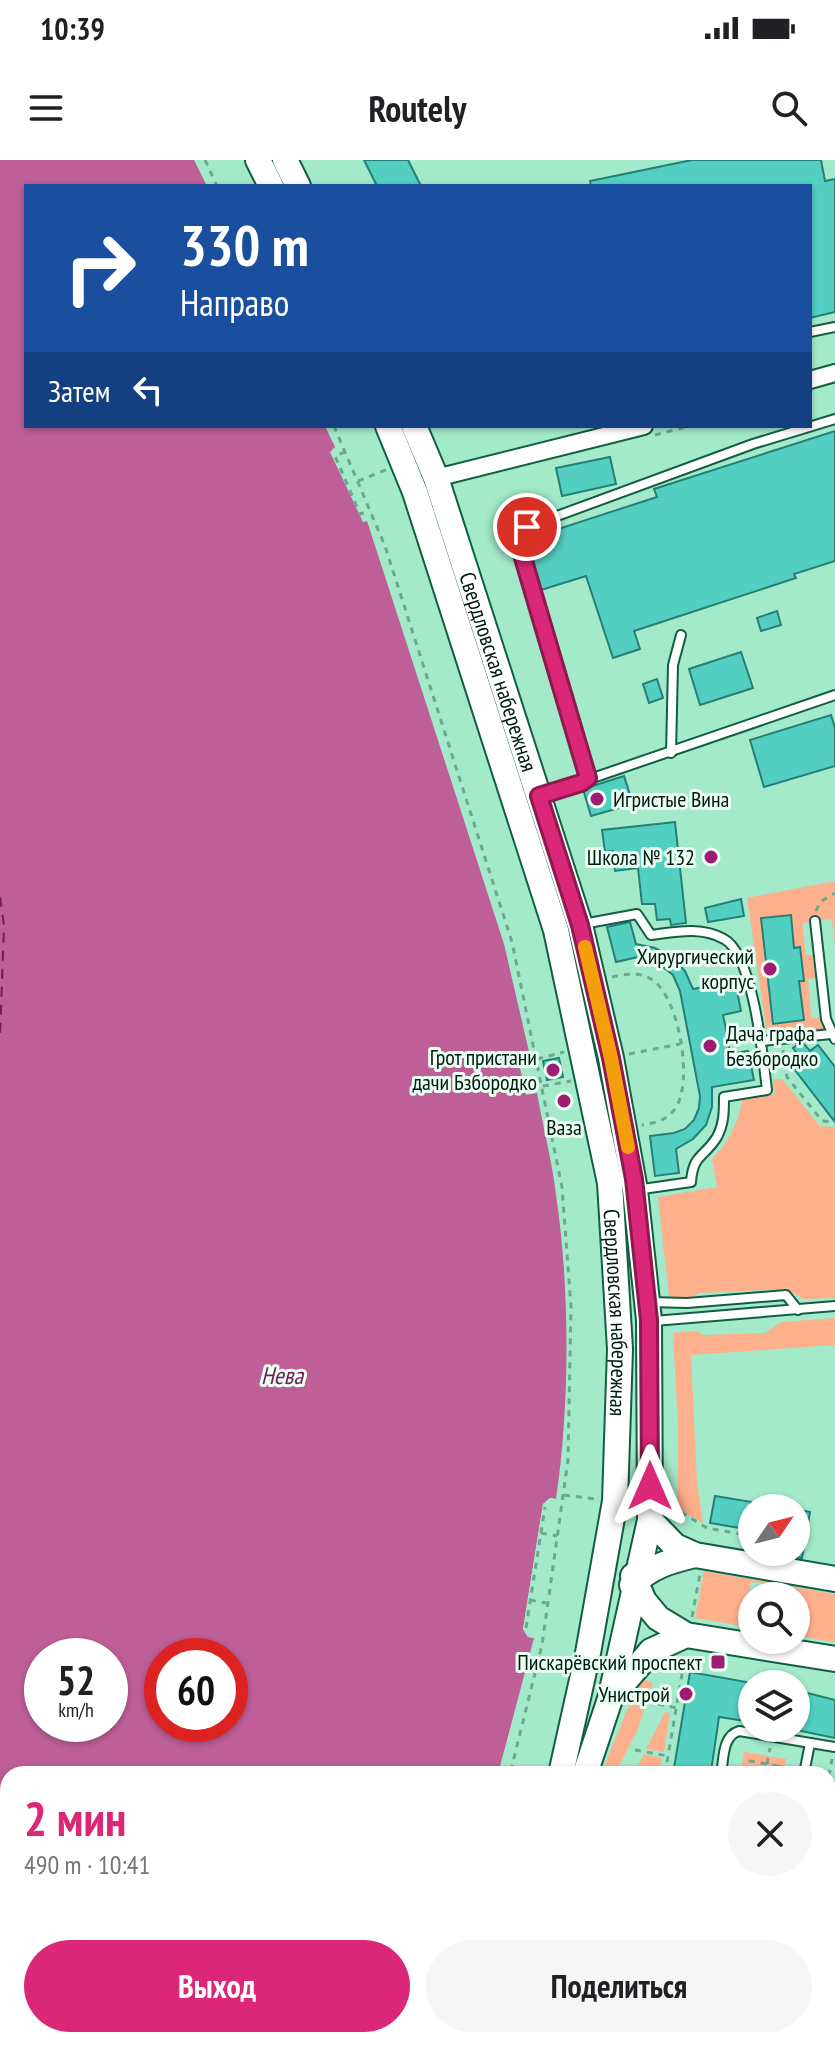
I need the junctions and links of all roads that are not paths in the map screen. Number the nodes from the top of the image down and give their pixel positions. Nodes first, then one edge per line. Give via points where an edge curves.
1 (258, 160) edge
2 (285, 160) edge
3 (270, 184) edge
4 (297, 184) edge
5 (835, 327) edge
6 (812, 332) edge
7 (835, 373) edge
8 (812, 379) edge
9 (835, 419) edge
10 (812, 426) edge
11 (389, 428) edge
12 (415, 428) edge
13 (636, 428) edge
14 (805, 428) edge
15 (436, 478) junction
16 (681, 635) dead end
17 (835, 695) edge
18 (671, 753) junction
19 (588, 778) junction
20 (539, 796) junction
21 (815, 921) road end
22 (580, 925) junction
23 (833, 1037) edge
24 (761, 1041) junction
25 (635, 1190) junction
26 (835, 1306) edge
27 (798, 1310) junction
28 (648, 1311) junction
29 (604, 1506) junction
30 (650, 1520) junction
31 (698, 1563) junction
32 (835, 1579) edge
33 (635, 1582) junction
34 (688, 1636) junction
35 (588, 1653) junction
36 (835, 1659) edge
37 (610, 1699) junction
38 (810, 1743) junction
39 (835, 1747) edge
40 (563, 1766) edge
41 (588, 1766) edge
42 (723, 1766) edge
43 (806, 1766) edge

1 - 3 main road
2 - 4 main road
5 - 6 lane
7 - 8 street
9 - 10 lane
11 - 29 main road, Свердловская набережная via 415,492 556,930 610,1183 620,1349
12 - 15 main road, Свердловская набережная
13 - 15 street
14 - 19 lane via 527,527 518,541
15 - 20 main road, Свердловская набережная
16 - 18 lane via 673,665
17 - 18 lane
18 - 19 lane
19 - 20 lane
20 - 22 main road, Свердловская набережная
21 - 23 lane via 826,1019
22 - 24 lane via 637,914 651,935 702,931 726,940 747,975
22 - 25 main road, Свердловская набережная
23 - 24 lane
24 - 25 lane via 767,1090 724,1097 724,1121 692,1163 691,1182
25 - 28 main road, Свердловская набережная
26 - 27 lane
27 - 28 lane
27 - 28 lane via 786,1295
28 - 30 main road, Свердловская набережная
29 - 33 main road, Свердловская набережная
29 - 35 main road, Свердловская набережная
30 - 31 main road
30 - 33 main road, Свердловская набережная
31 - 32 main road
31 - 33 main road via 663,1563
33 - 34 main road via 658,1618
33 - 35 main road, Свердловская набережная via 605,1619
33 - 37 main road, Свердловская набережная
34 - 36 main road
34 - 37 main road via 651,1651
35 - 40 main road, Свердловская набережная
37 - 41 main road, Свердловская набережная
38 - 39 lane
38 - 42 lane via 739,1731 727,1740
38 - 43 lane

